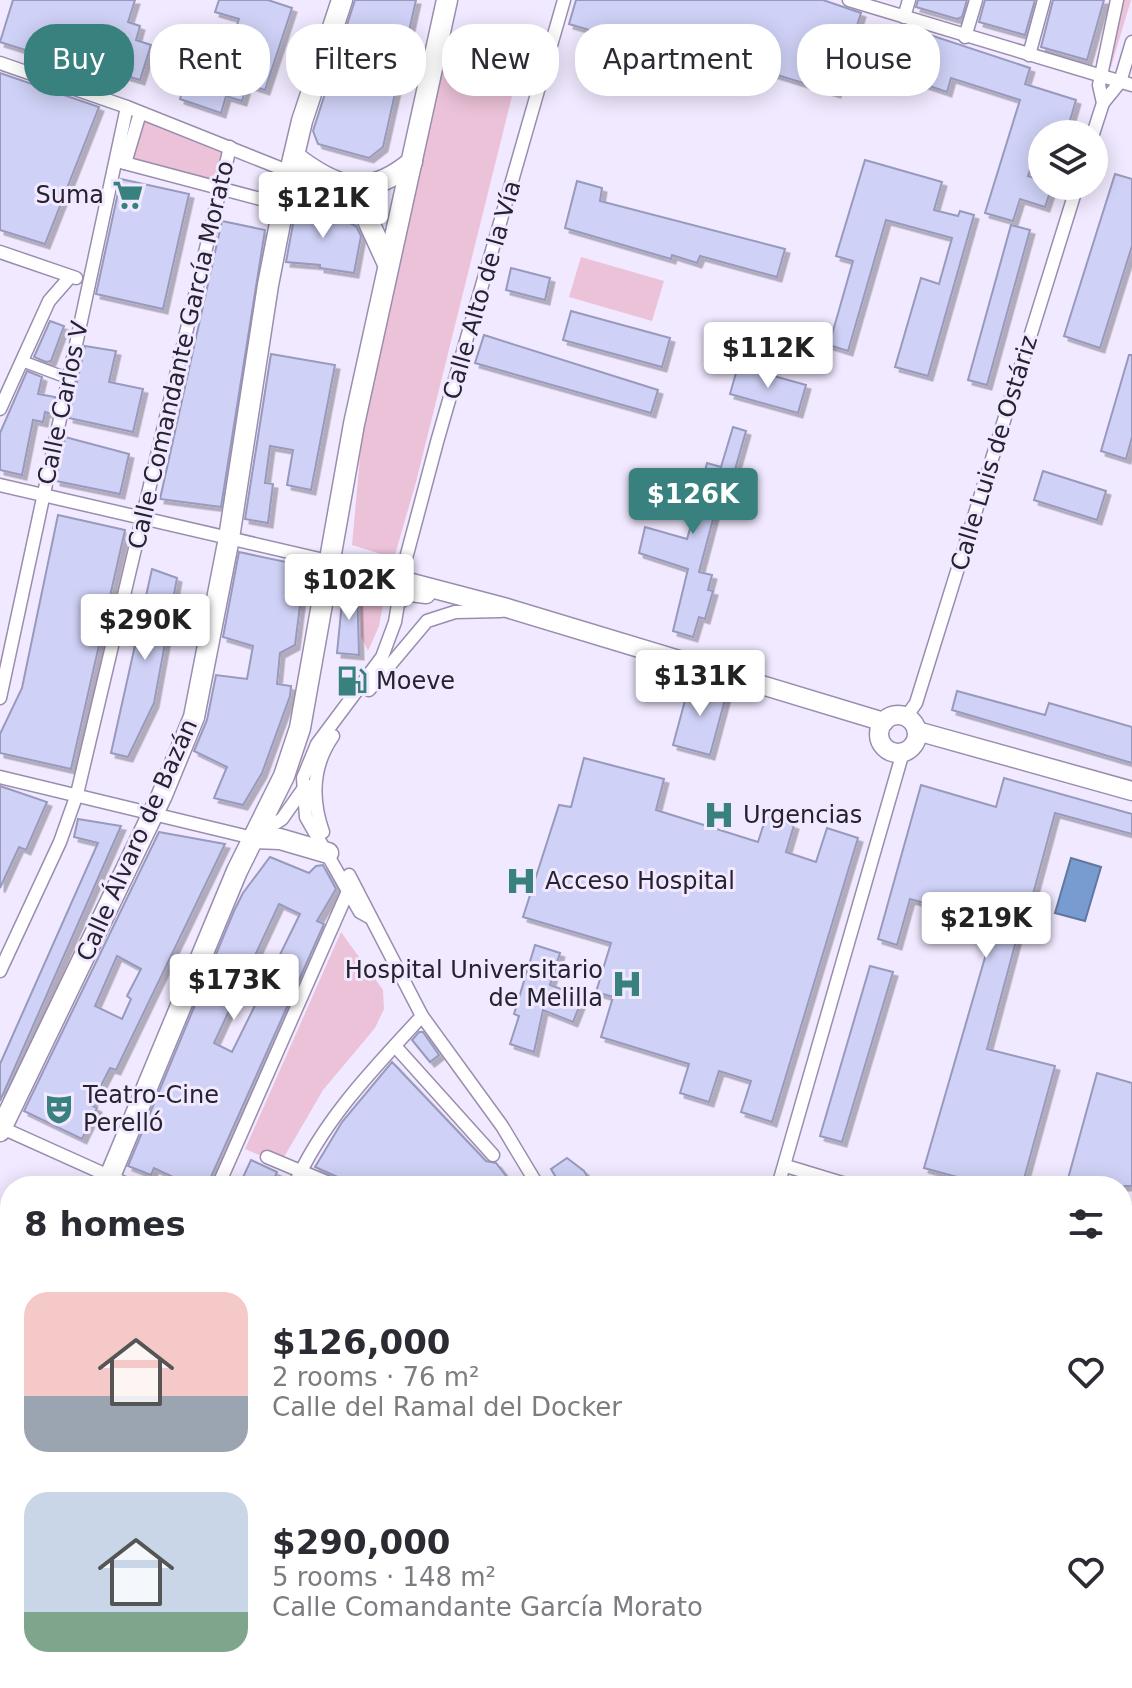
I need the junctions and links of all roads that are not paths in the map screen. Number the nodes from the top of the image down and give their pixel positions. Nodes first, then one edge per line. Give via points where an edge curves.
1 (342, 0) edge
2 (447, 0) edge
3 (564, 0) edge
4 (849, 0) edge
5 (909, 0) edge
6 (976, 0) edge
7 (1044, 0) edge
8 (1117, 0) edge
9 (881, 5) edge
10 (904, 17) junction
11 (965, 37) junction
12 (1132, 42) edge
13 (1029, 55) junction
14 (0, 63) edge
15 (1101, 76) junction
16 (1126, 84) edge
17 (1103, 103) junction
18 (127, 107) junction
19 (140, 113) junction
20 (1098, 120) edge
21 (230, 147) junction
22 (121, 162) junction
23 (412, 162) junction
24 (292, 164) junction
25 (220, 188) junction
26 (1073, 200) edge
27 (283, 205) junction
28 (0, 252) edge
29 (388, 264) junction
30 (70, 277) junction
31 (87, 281) junction
32 (22, 361) junction
33 (70, 379) junction
34 (0, 409) edge
35 (0, 485) edge
36 (44, 495) junction
37 (143, 518) junction
38 (229, 538) junction
39 (328, 561) junction
40 (401, 590) junction
41 (507, 608) junction
42 (0, 698) edge
43 (884, 722) junction
44 (912, 724) junction
45 (300, 728) junction
46 (903, 752) junction
47 (312, 753) junction
48 (0, 777) edge
49 (311, 782) junction
50 (1132, 791) edge
51 (77, 794) junction
52 (154, 812) junction
53 (253, 838) junction
54 (328, 853) junction
55 (349, 889) junction
56 (371, 918) junction
57 (0, 971) edge
58 (422, 1016) junction
59 (395, 1046) junction
60 (1, 1129) edge
61 (493, 1155) dead end
62 (267, 1157) dead end
63 (786, 1166) junction
64 (300, 1172) junction
65 (96, 1176) edge
66 (111, 1176) edge
67 (222, 1176) edge
68 (298, 1176) edge
69 (310, 1176) edge
70 (532, 1176) edge
71 (782, 1176) edge
72 (819, 1176) edge

1 - 24 main road, Calle Álvaro de Bazán
2 - 23 main road
3 - 40 street, Calle Alto de la Vía via 434,452
4 - 9 street
5 - 10 street
6 - 11 street
7 - 13 street
8 - 15 street
9 - 10 street
10 - 11 street
11 - 13 street
12 - 16 street
13 - 15 street
14 - 18 street
15 - 16 street
15 - 17 street
16 - 17 street
17 - 20 street
18 - 19 street
18 - 22 street, Calle Carlos V
19 - 21 street
19 - 22 street, Calle Carlos V
21 - 24 street
21 - 25 street, Calle Comandante García Morato
22 - 25 street
22 - 31 street, Calle Carlos V
23 - 24 main road via 386,182 364,188
23 - 29 main road
24 - 27 main road, Calle Álvaro de Bazán
24 - 29 main road via 312,189 366,216
25 - 27 street
25 - 37 street, Calle Comandante García Morato
26 - 44 street, Calle Luis de Ostáriz
27 - 38 main road, Calle Álvaro de Bazán
28 - 30 street
29 - 39 main road
30 - 31 street
30 - 32 street via 49,301
31 - 33 street, Calle Carlos V
32 - 33 street
32 - 34 street
33 - 36 street, Calle Carlos V
35 - 36 street
36 - 37 street
36 - 42 street, Calle Carlos V
37 - 38 street
37 - 51 street, Calle Comandante García Morato
38 - 39 street
38 - 52 main road, Calle Álvaro de Bazán via 202,689
39 - 40 main road
39 - 45 main road
40 - 41 main road
40 - 47 street, Calle Alto de la Vía via 382,657
41 - 43 main road
41 - 49 street via 455,612 427,621 331,738
43 - 44 main road via 897,715
43 - 46 main road via 882,744 891,752
44 - 46 main road via 913,747
44 - 50 main road
45 - 47 street
45 - 53 main road via 284,776
46 - 63 street
47 - 49 street
48 - 51 street
49 - 53 street via 276,824
49 - 54 street via 306,817
49 - 56 street via 322,831
51 - 52 street
51 - 57 street, Calle Comandante García Morato
52 - 53 street
52 - 60 main road, Calle Álvaro de Bazán
53 - 54 main road via 280,839
53 - 66 main road
54 - 55 street
55 - 56 street via 360,912
55 - 67 street
56 - 58 street
58 - 59 street
58 - 70 street
59 - 61 street
59 - 64 street via 348,1099
60 - 65 street
62 - 64 street
63 - 71 street
63 - 72 street
64 - 68 street
64 - 69 street

